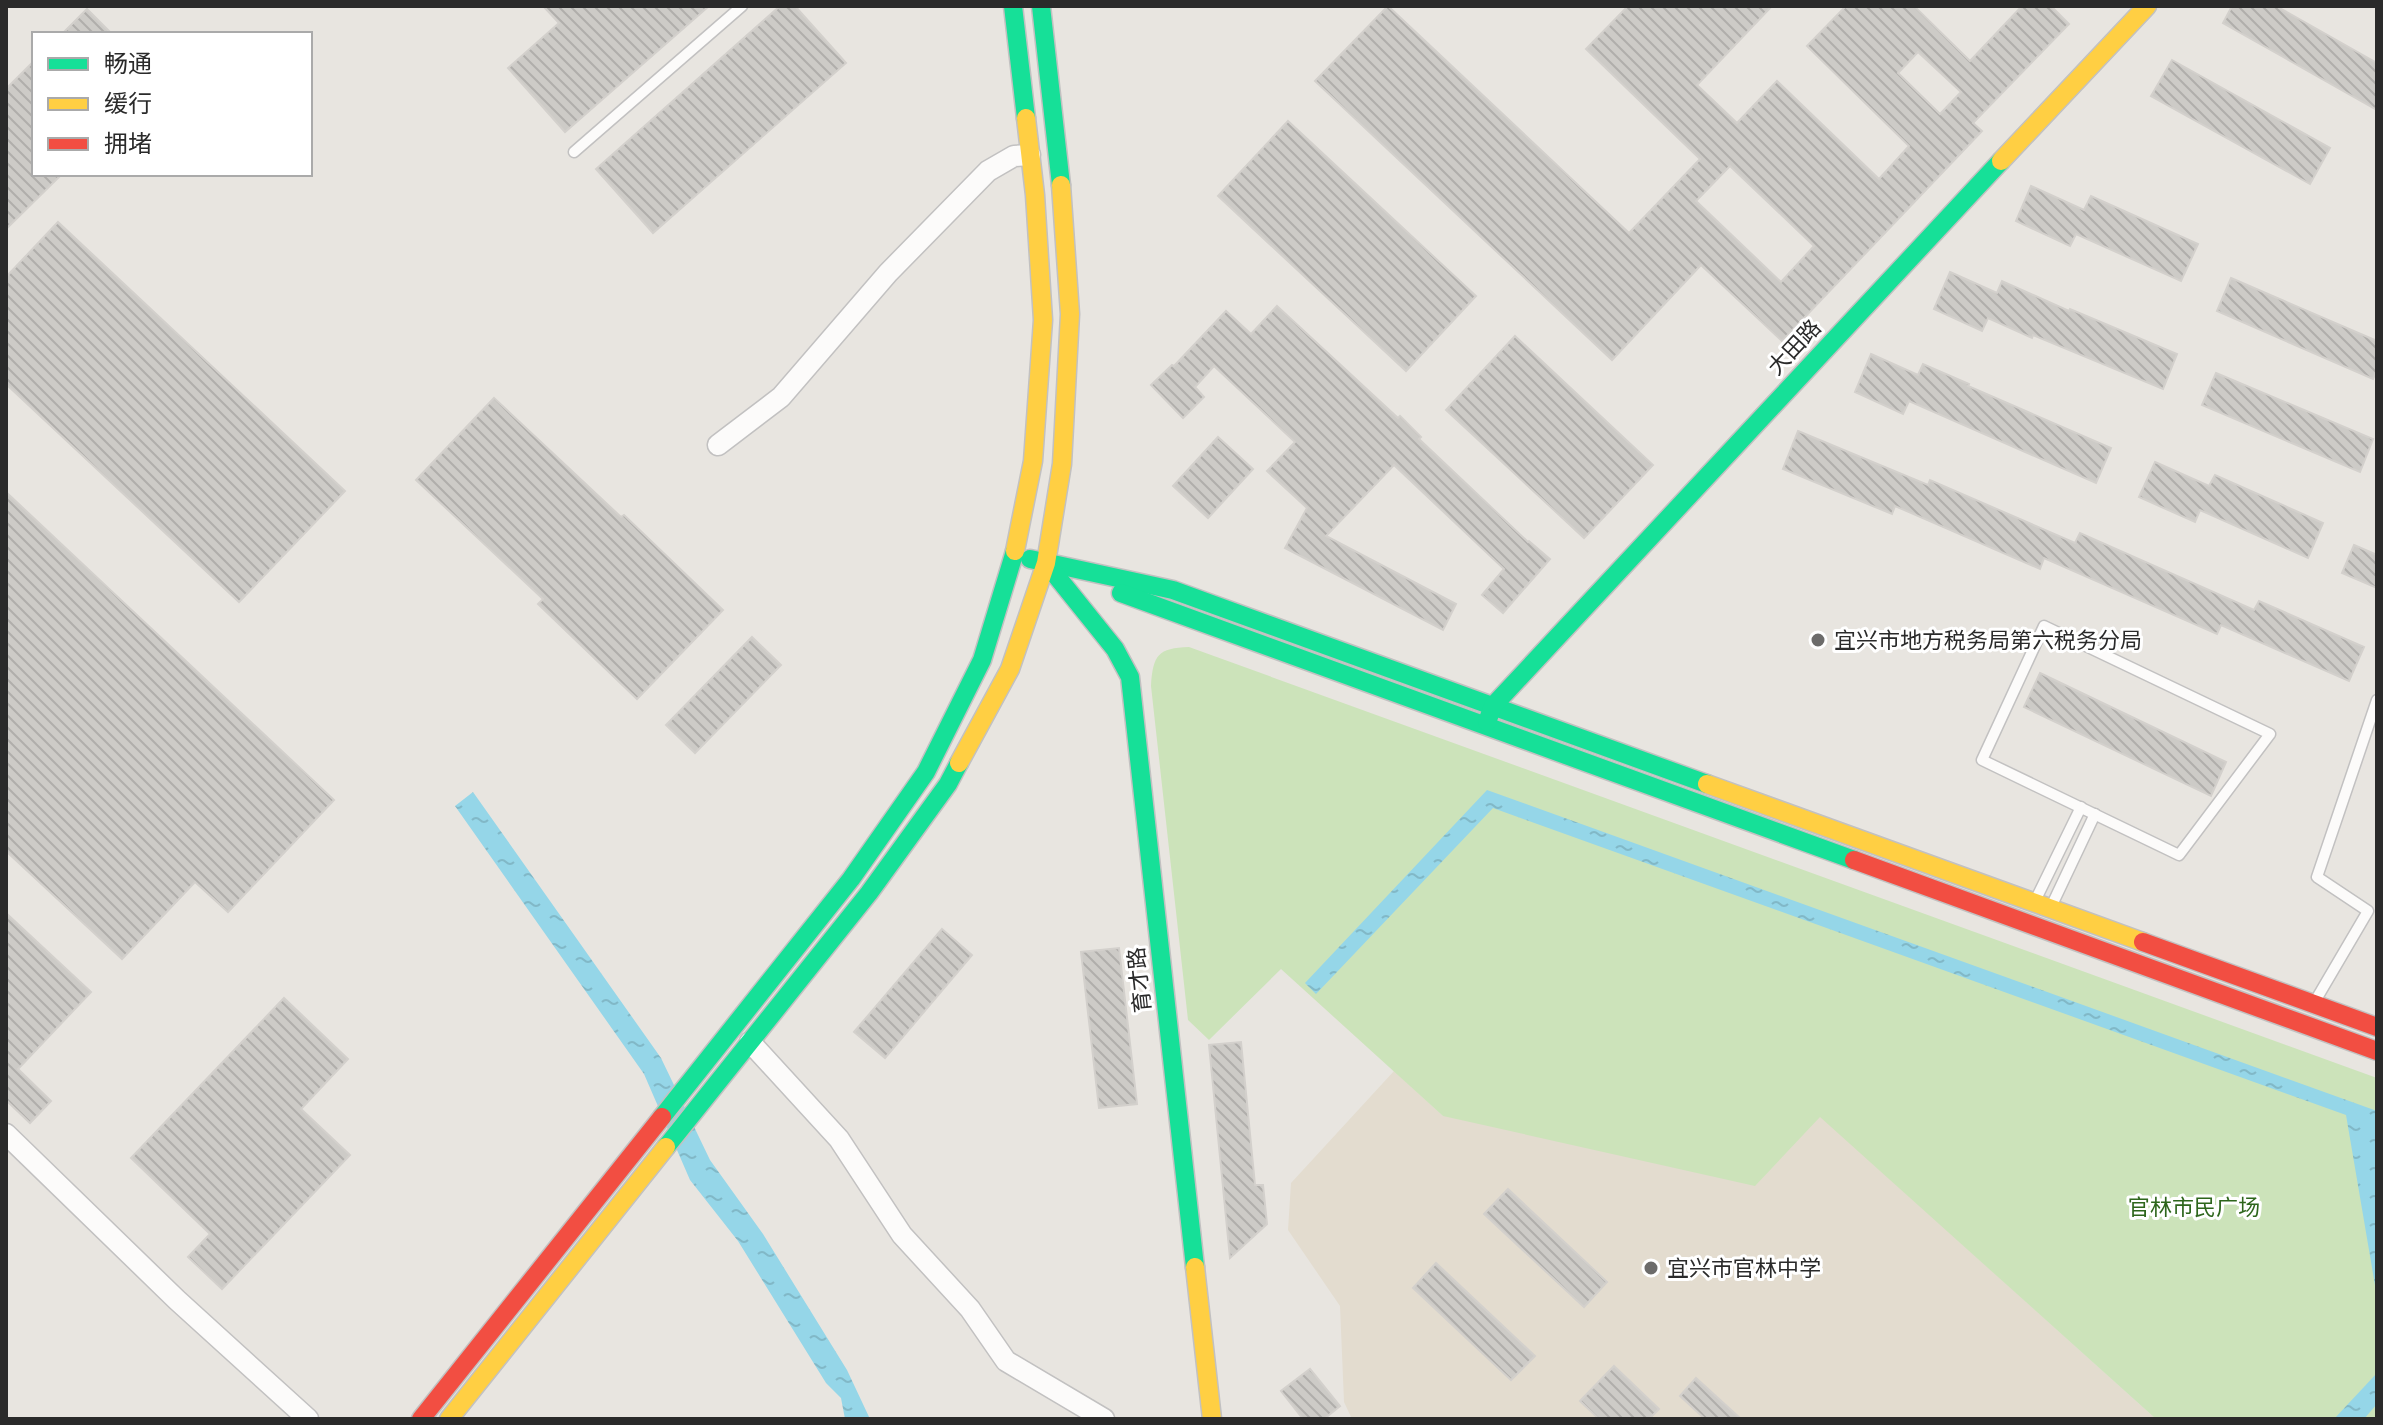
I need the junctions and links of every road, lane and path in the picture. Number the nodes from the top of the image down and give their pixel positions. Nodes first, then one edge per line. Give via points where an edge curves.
1 (742, 6) edge
2 (1013, 6) edge
3 (1041, 6) edge
4 (2147, 6) edge
5 (574, 152) dead end
6 (1030, 155) junction
7 (718, 445) dead end
8 (1014, 555) junction
9 (1046, 563) junction
10 (2377, 700) edge
11 (1493, 706) junction
12 (1485, 727) junction
13 (2373, 729) edge
14 (2081, 807) junction
15 (2095, 814) junction
16 (2042, 906) junction
17 (2313, 1004) junction
18 (2304, 1025) junction
19 (2377, 1027) edge
20 (750, 1042) junction
21 (2377, 1051) edge
22 (6, 1134) edge
23 (308, 1419) edge
24 (421, 1419) edge
25 (449, 1419) edge
26 (1104, 1419) edge
27 (1212, 1419) edge

1 - 5 lane
2 - 6 main road
3 - 9 main road via 1070,314 1062,464
4 - 11 main road, 大田路
6 - 7 street via 1014,156 988,171 888,273 781,397
6 - 8 main road via 1043,320 1033,461
8 - 9 main road
8 - 24 main road via 982,660 926,772 851,879
9 - 11 main road via 1173,590
9 - 12 main road
9 - 20 main road via 1010,669 948,784
9 - 27 main road, 育才路 via 1115,649 1130,677
10 - 13 lane
11 - 12 main road, 大田路
11 - 16 main road
12 - 18 main road
13 - 17 lane via 2317,877 2368,911
14 - 15 lane
14 - 15 lane via 1982,760 2044,626 2270,734 2179,855
14 - 16 lane
15 - 16 lane
16 - 17 main road
17 - 18 main road
17 - 19 main road
18 - 21 main road
20 - 25 main road
20 - 26 street via 839,1139 902,1235 970,1309 1006,1361
22 - 23 street

